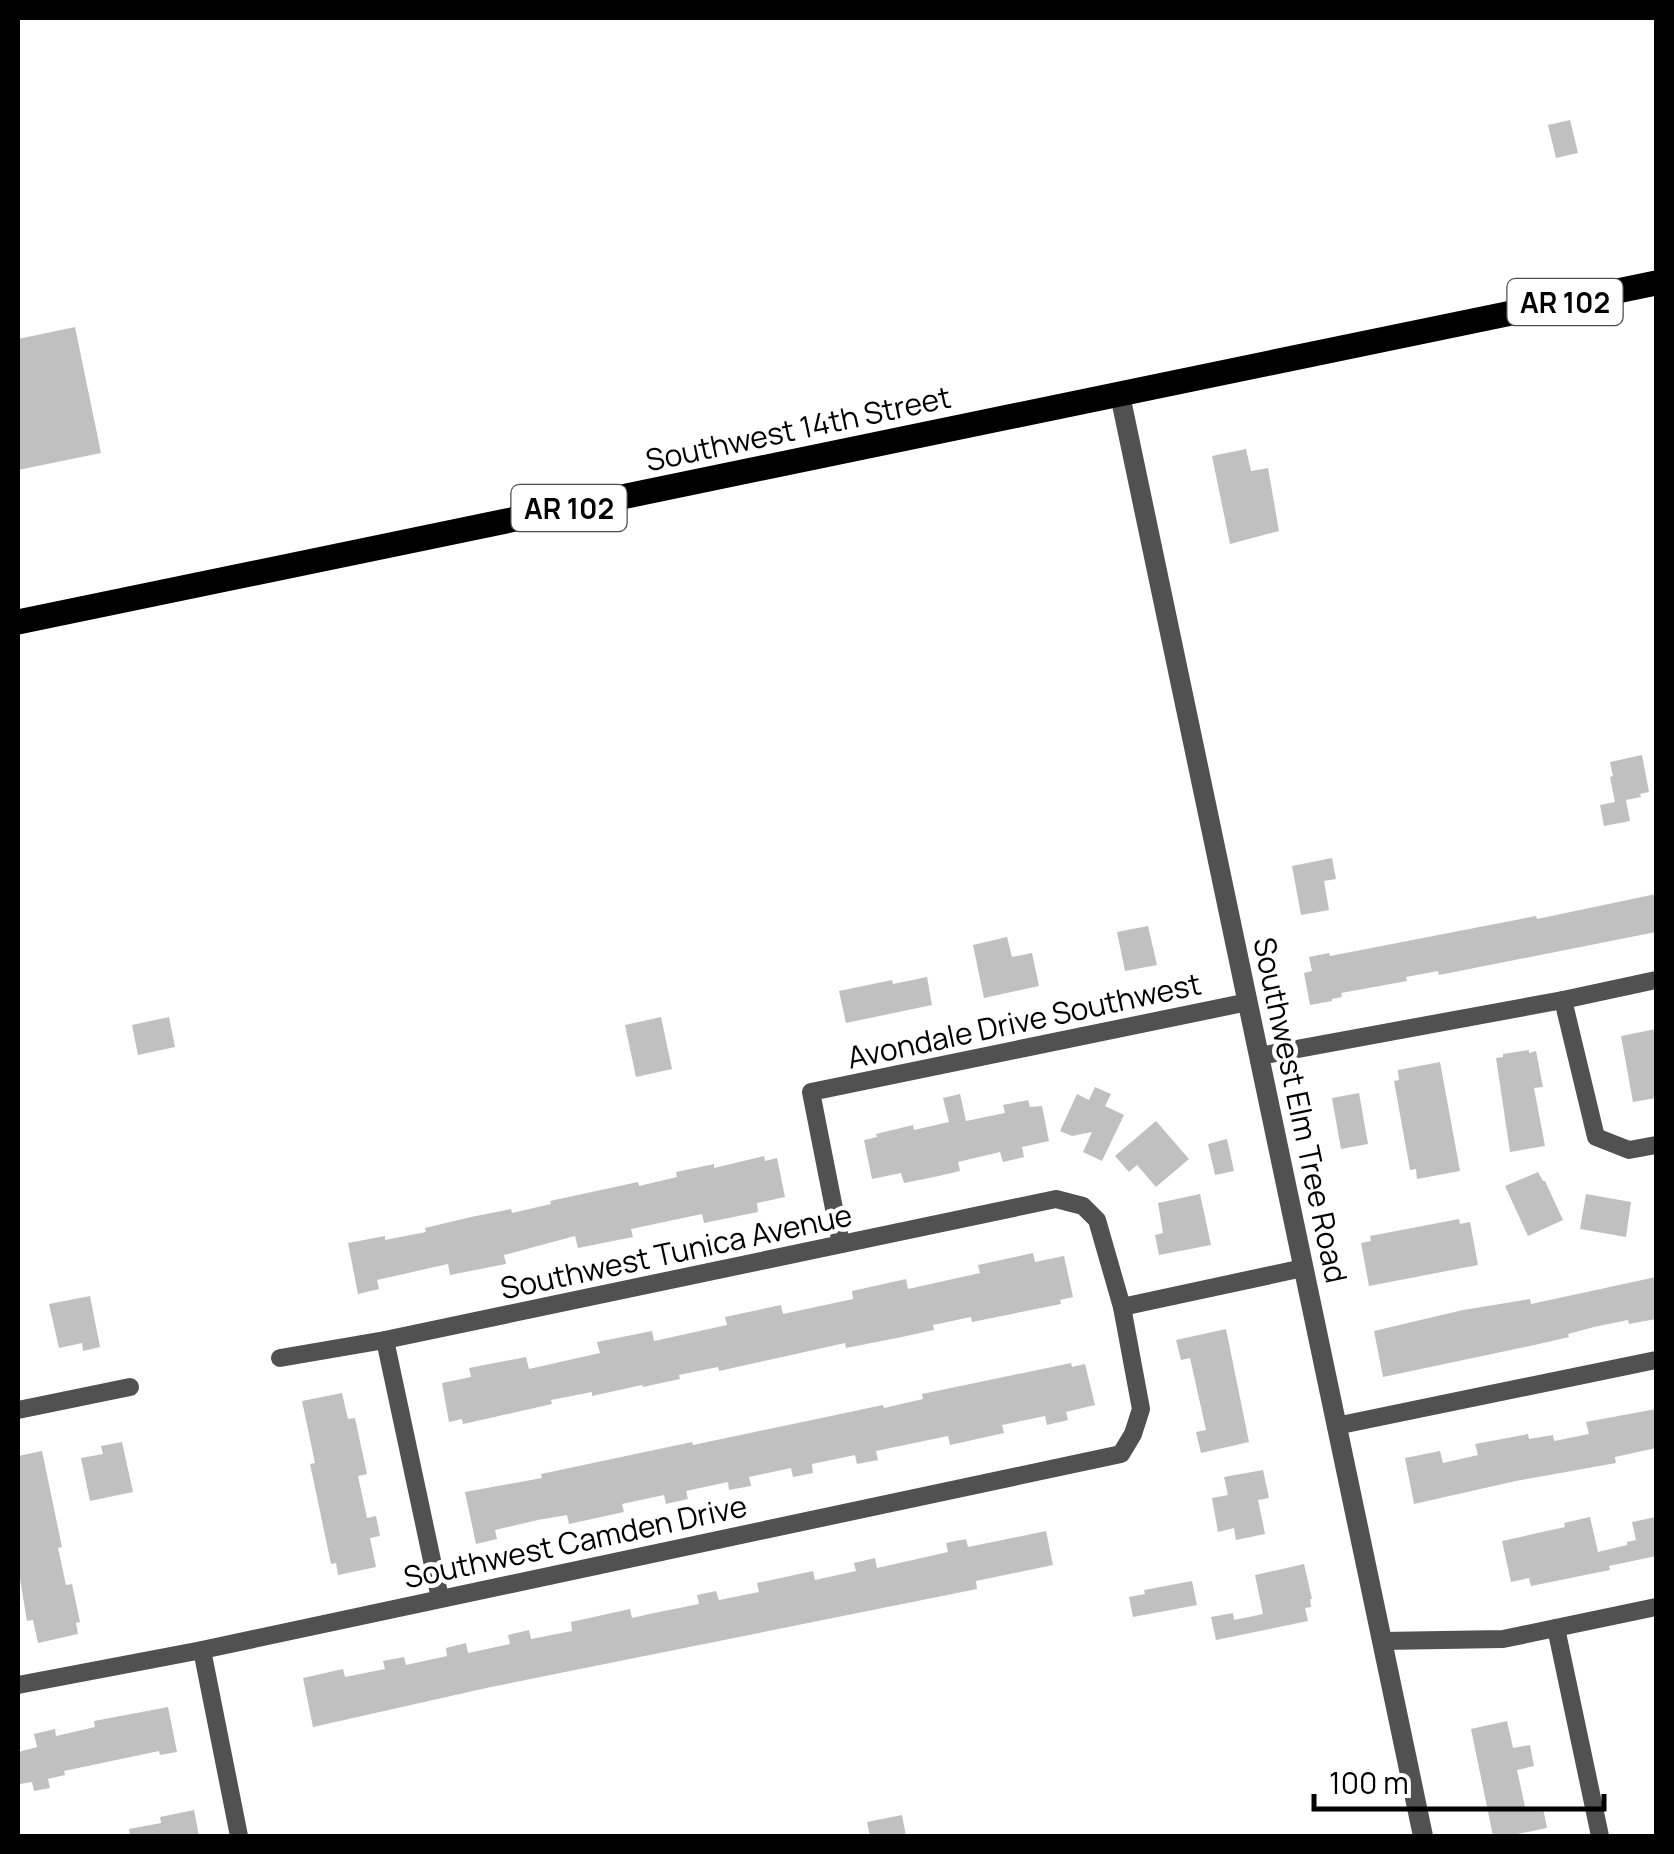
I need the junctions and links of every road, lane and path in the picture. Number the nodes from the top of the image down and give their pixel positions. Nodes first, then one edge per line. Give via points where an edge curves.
1 (1656, 283) edge
2 (1120, 395) junction
3 (18, 622) edge
4 (1656, 980) edge
5 (1563, 1000) junction
6 (1248, 1002) junction
7 (1259, 1056) junction
8 (1656, 1145) edge
9 (840, 1244) junction
10 (1303, 1268) junction
11 (1122, 1307) junction
12 (385, 1340) junction
13 (280, 1358) dead end
14 (1656, 1360) edge
15 (130, 1387) dead end
16 (18, 1410) edge
17 (1336, 1426) junction
18 (440, 1598) junction
19 (1656, 1607) edge
20 (1556, 1628) junction
21 (1382, 1641) junction
22 (202, 1650) junction
23 (18, 1685) edge
24 (239, 1836) edge
25 (1423, 1836) edge
26 (1600, 1836) edge

1 - 2 main road, Southwest 14th Street / AR 102
2 - 3 main road, Southwest 14th Street / AR 102
2 - 6 street, Southwest Elm Tree Road
4 - 5 street
5 - 7 street
5 - 8 street via 1596,1136 1629,1150
6 - 7 street, Southwest Elm Tree Road
6 - 9 street, Avondale Drive Southwest via 810,1092
7 - 10 street, Southwest Elm Tree Road
9 - 11 street, Southwest Tunica Avenue via 1056,1199 1083,1206 1097,1220
9 - 12 street, Southwest Tunica Avenue
10 - 11 street
10 - 17 street, Southwest Elm Tree Road
11 - 18 street, Southwest Camden Drive via 1141,1410 1121,1454
12 - 13 street, Southwest Tunica Avenue
12 - 18 street
14 - 17 street
15 - 16 street
17 - 21 street, Southwest Elm Tree Road
18 - 22 street, Southwest Camden Drive
19 - 20 street
20 - 21 street via 1503,1639
20 - 26 street
21 - 25 street, Southwest Elm Tree Road
22 - 23 street, Southwest Camden Drive
22 - 24 street

